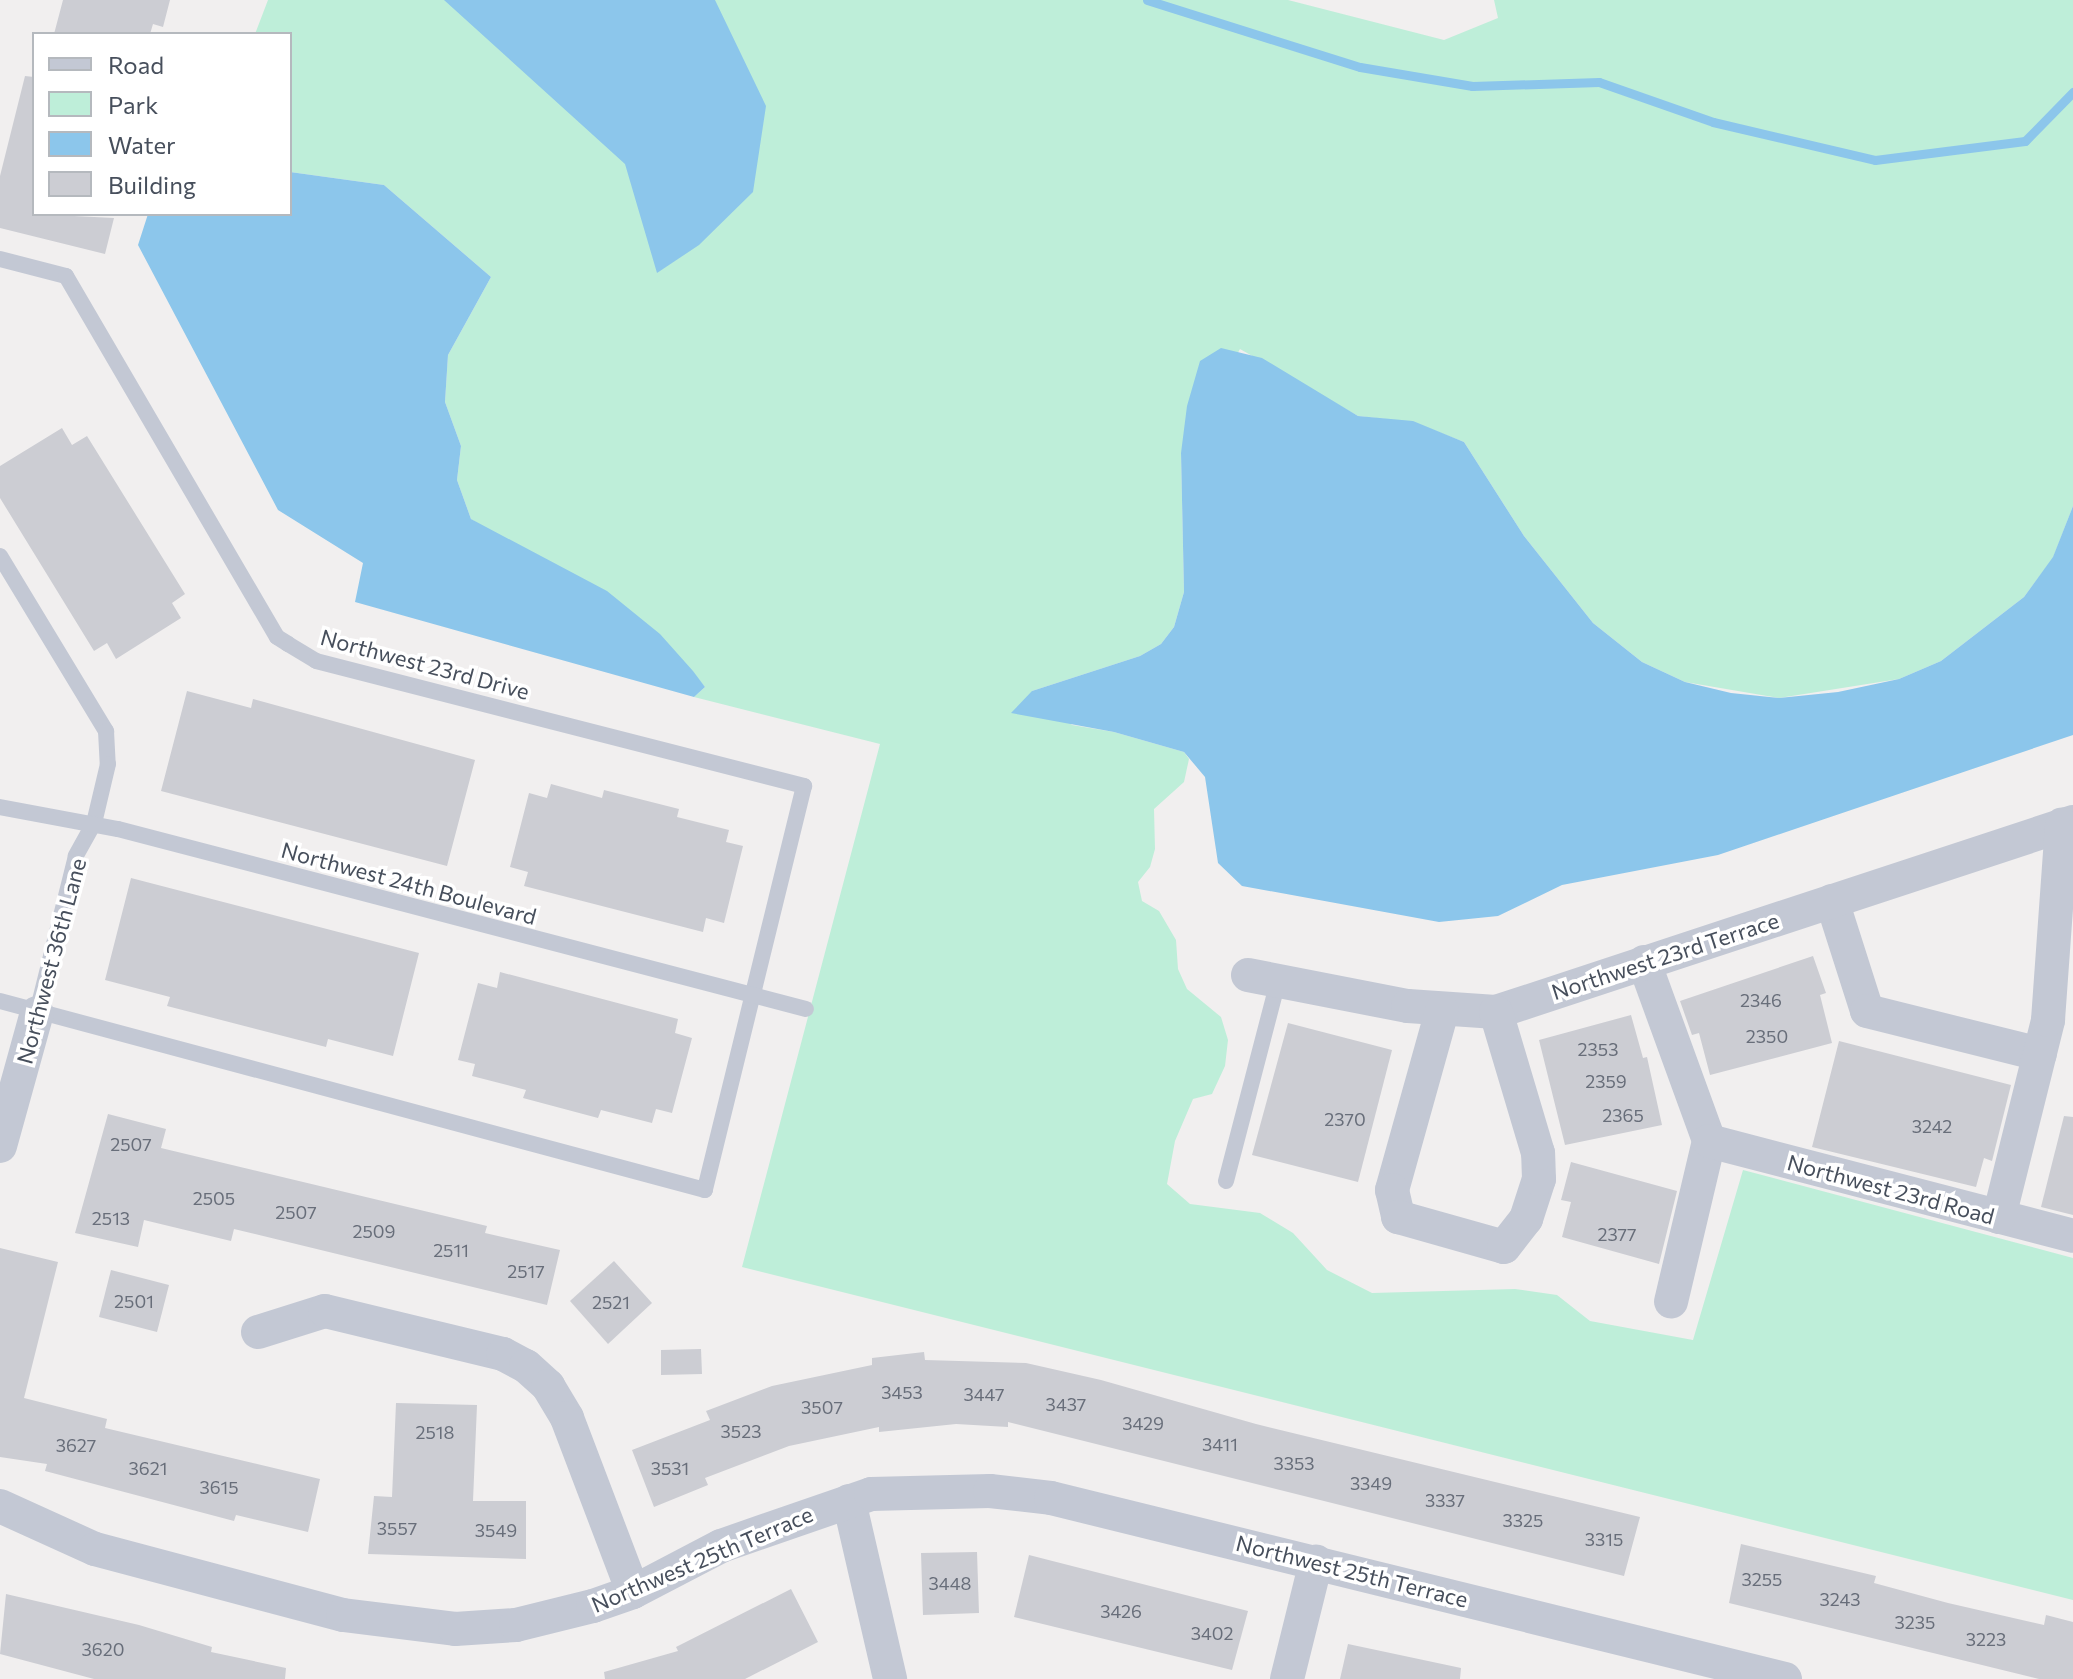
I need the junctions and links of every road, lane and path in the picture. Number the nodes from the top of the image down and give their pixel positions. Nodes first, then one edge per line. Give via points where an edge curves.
1 (0, 259) edge
2 (0, 556) edge
3 (0, 807) edge
4 (94, 823) junction
5 (2068, 823) edge
6 (1832, 901) junction
7 (1644, 962) junction
8 (1263, 978) joint
9 (755, 995) junction
10 (0, 1001) edge
11 (806, 1009) dead end
12 (1442, 1011) junction
13 (1496, 1012) junction
14 (37, 1013) junction
15 (2040, 1054) junction
16 (1709, 1141) junction
17 (0, 1146) edge
18 (1226, 1181) dead end
19 (1999, 1217) junction
20 (2073, 1236) edge
21 (1671, 1302) dead end
22 (258, 1332) dead end
23 (849, 1501) junction
24 (0, 1506) edge
25 (1316, 1562) junction
26 (633, 1592) junction
27 (890, 1679) edge
28 (1287, 1679) edge
29 (1785, 1679) edge

1 - 9 lane, Northwest 23rd Drive via 66,276 277,637 316,661 804,786
2 - 4 lane via 106,731 108,764
3 - 4 lane, Northwest 24th Boulevard
4 - 9 lane, Northwest 24th Boulevard
4 - 14 lane, Northwest 36th Lane via 76,856
5 - 6 street, Northwest 23rd Terrace
5 - 15 street
6 - 7 street, Northwest 23rd Terrace
6 - 15 street via 1867,1011
7 - 13 street, Northwest 23rd Terrace
7 - 16 street
8 - 12 street, Northwest 23rd Terrace
8 - 18 lane
9 - 11 lane, Northwest 24th Boulevard
9 - 14 lane via 705,1190
10 - 14 lane
12 - 13 street, Northwest 23rd Terrace
12 - 13 street via 1392,1190 1398,1217 1504,1247 1526,1219 1539,1179 1538,1153
14 - 17 street, Northwest 36th Lane
15 - 19 street
16 - 19 street, Northwest 23rd Road
16 - 21 street
19 - 20 street, Northwest 23rd Road
22 - 26 street via 325,1311 503,1354 526,1366 548,1386 567,1418
23 - 25 street, Northwest 25th Terrace via 871,1494 961,1491 1051,1498
23 - 26 street, Northwest 25th Terrace via 721,1546
23 - 27 street
24 - 26 street, Northwest 25th Terrace via 95,1549 395,1624 516,1625
25 - 28 street
25 - 29 street, Northwest 25th Terrace

